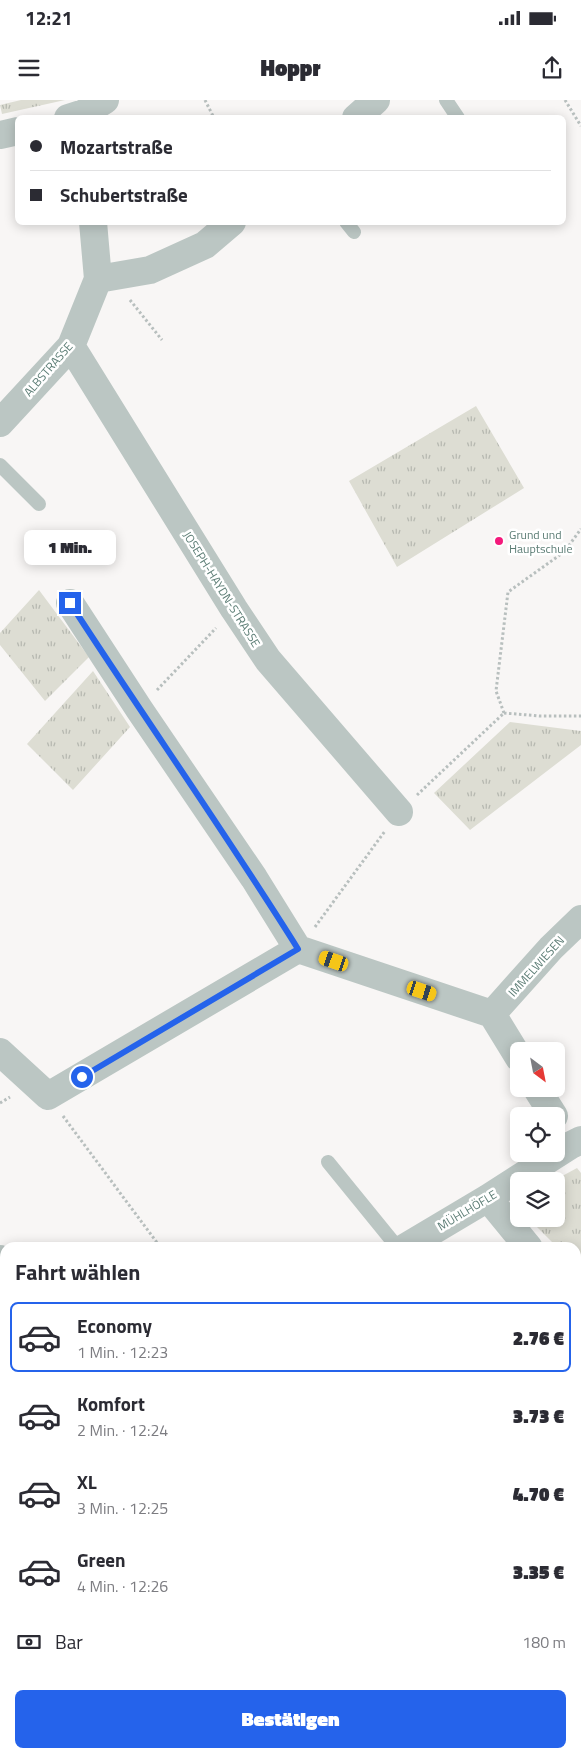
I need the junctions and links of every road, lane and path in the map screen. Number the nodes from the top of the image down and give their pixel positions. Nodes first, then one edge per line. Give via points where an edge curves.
1 (205, 100) edge
2 (376, 100) edge
3 (446, 100) edge
4 (565, 100) edge
5 (212, 115) edge
6 (359, 115) edge
7 (456, 115) edge
8 (581, 126) edge
9 (15, 132) edge
10 (0, 135) edge
11 (94, 225) edge
12 (228, 225) edge
13 (105, 278) junction
14 (162, 340) dead end
15 (71, 346) junction
16 (0, 423) edge
17 (0, 465) edge
18 (39, 504) dead end
19 (581, 529) edge
20 (70, 603) dead end
21 (234, 609) junction
22 (139, 709) junction
23 (581, 716) edge
24 (400, 812) dead end
25 (581, 919) edge
26 (298, 949) junction
27 (492, 1014) junction
28 (510, 1043) edge
29 (0, 1052) edge
30 (48, 1096) junction
31 (565, 1131) edge
32 (576, 1143) edge
33 (328, 1162) dead end
34 (488, 1198) junction
35 (158, 1242) edge
36 (393, 1242) edge
37 (414, 1242) edge
38 (524, 1242) edge

1 - 5 path
2 - 6 street
3 - 7 lane
4 - 8 path
9 - 10 street
11 - 13 street, ALBSTRASSE
12 - 13 street via 205,244 150,270
13 - 14 path
13 - 15 street, ALBSTRASSE
15 - 16 street, ALBSTRASSE
15 - 21 street, JOSEPH-HAYDN-STRASSE
17 - 18 lane
19 - 23 path via 564,552 508,592 496,691 504,712
20 - 22 street
21 - 22 path
21 - 24 street, JOSEPH-HAYDN-STRASSE via 268,660
22 - 26 street via 254,878
25 - 27 street, IMMELWIESEN
26 - 27 street
26 - 30 street
27 - 28 street
29 - 30 street
30 - 35 path
31 - 32 street
32 - 34 street, MÜHLHÖFLE
33 - 36 lane
34 - 37 street, MÜHLHÖFLE
34 - 38 street

